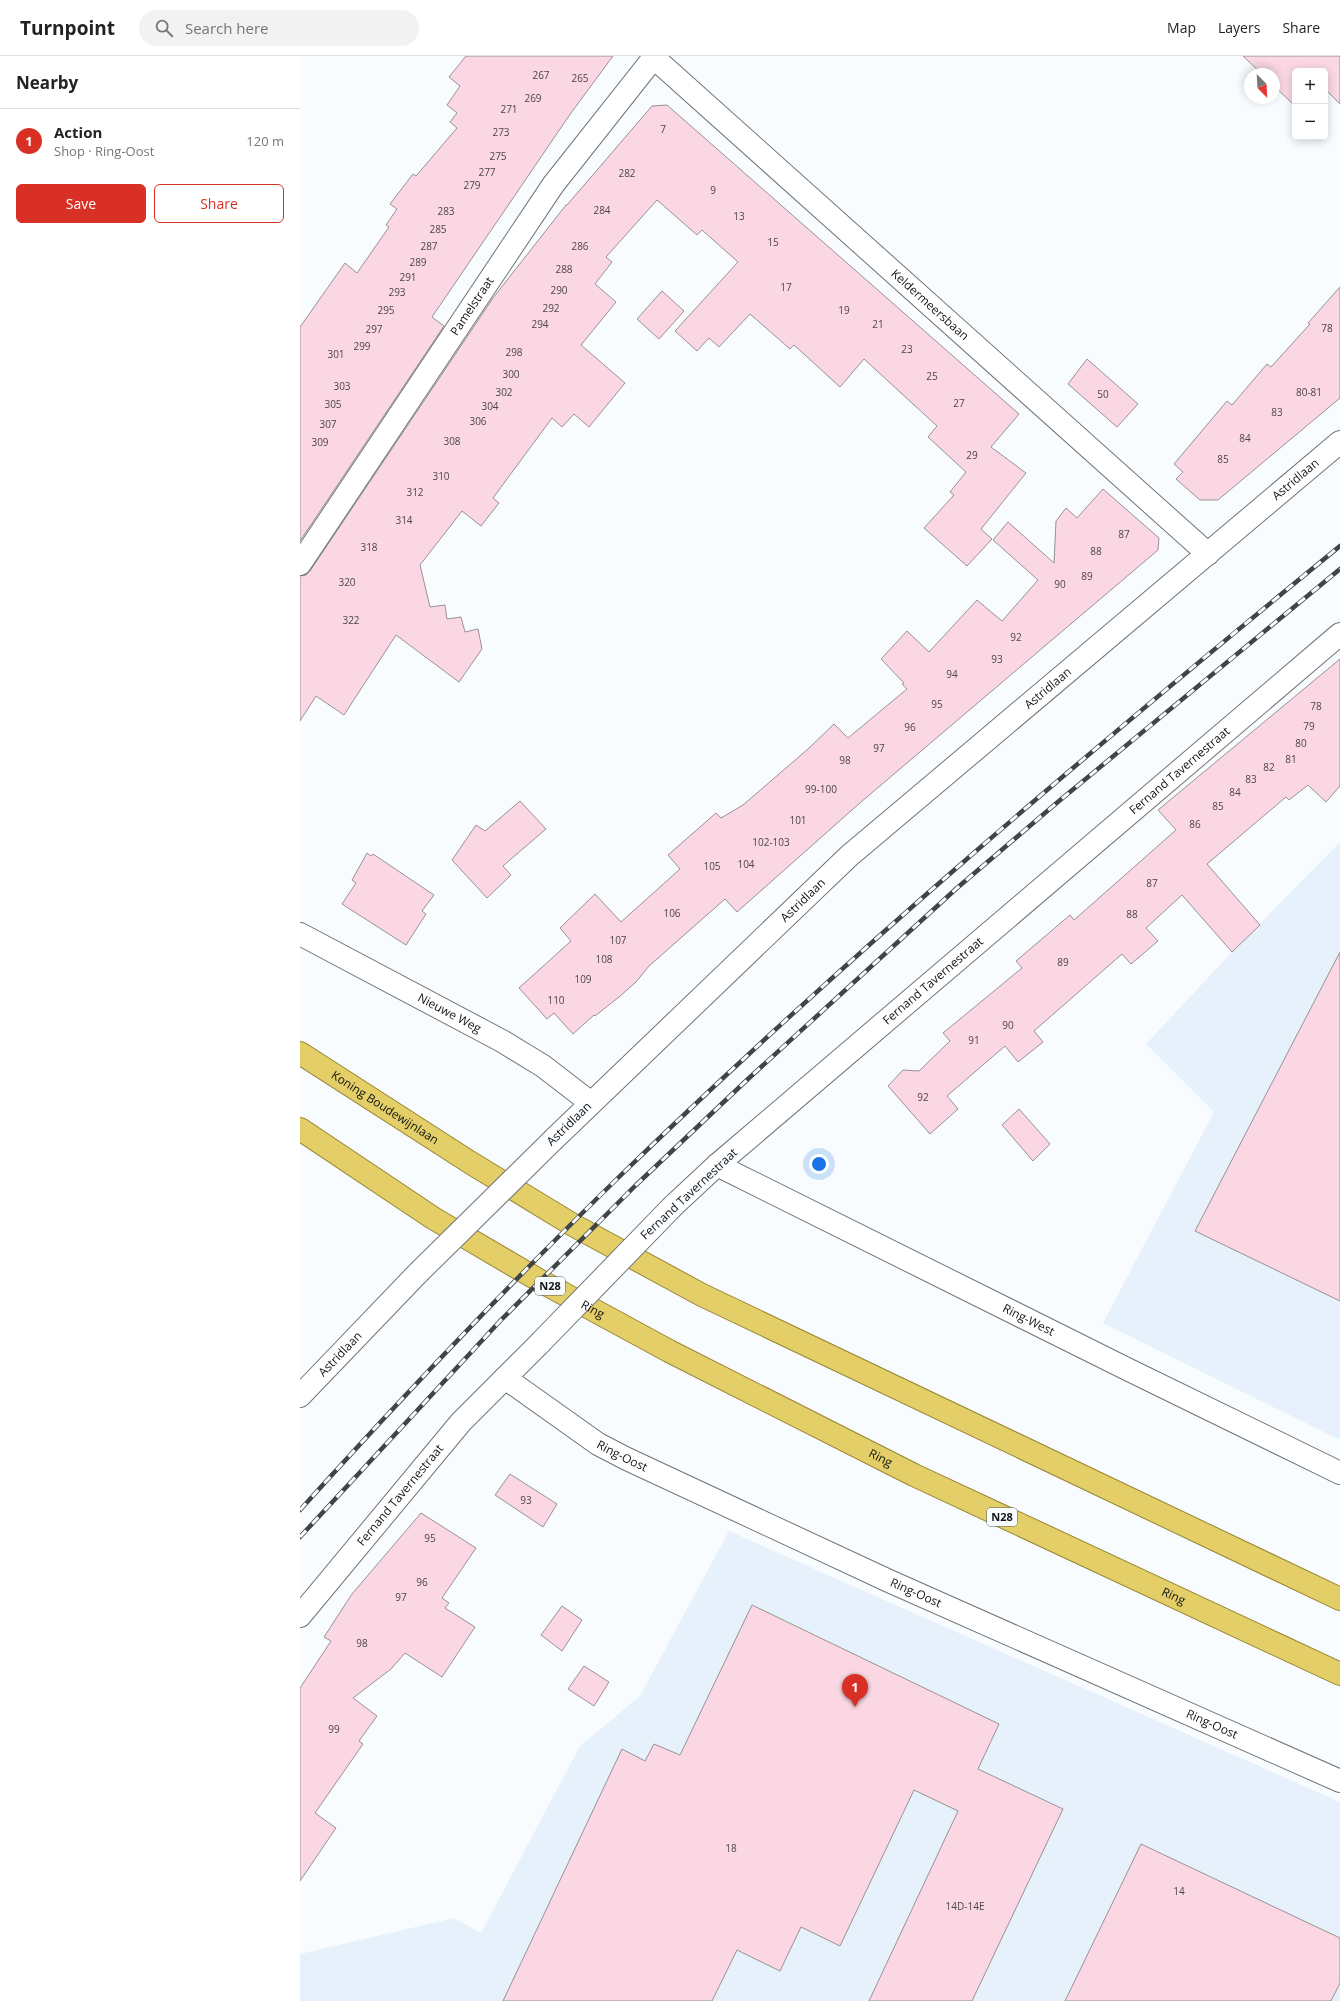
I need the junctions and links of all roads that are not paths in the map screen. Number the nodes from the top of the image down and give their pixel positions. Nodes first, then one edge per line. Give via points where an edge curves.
1 (653, 56) edge
2 (1340, 442) edge
3 (1208, 554) junction
4 (300, 564) edge
5 (1340, 634) edge
6 (300, 934) edge
7 (300, 1053) edge
8 (591, 1103) junction
9 (300, 1129) edge
10 (717, 1165) junction
11 (505, 1378) junction
12 (300, 1396) edge
13 (1340, 1473) edge
14 (1340, 1600) edge
15 (300, 1616) edge
16 (1340, 1674) edge
17 (1340, 1781) edge

1 - 3 street, Keldermeersbaan
1 - 4 street, Pamelstraat via 553,184
2 - 3 street, Astridlaan
3 - 8 street, Astridlaan via 849,856
5 - 10 street, Fernand Tavernestraat
6 - 8 street, Nieuwe Weg via 502,1042 543,1066
7 - 14 highway, Koning Boudewijnlaan via 573,1225 702,1295
8 - 12 street, Astridlaan, bridge via 419,1272
9 - 16 highway, Ring / N28 via 433,1218 542,1282 669,1351 907,1472
10 - 11 street, Fernand Tavernestraat, bridge via 673,1206
10 - 13 street, Ring-West
11 - 15 street, Fernand Tavernestraat via 461,1422
11 - 17 street, Ring-Oost via 598,1444 627,1459 888,1582

